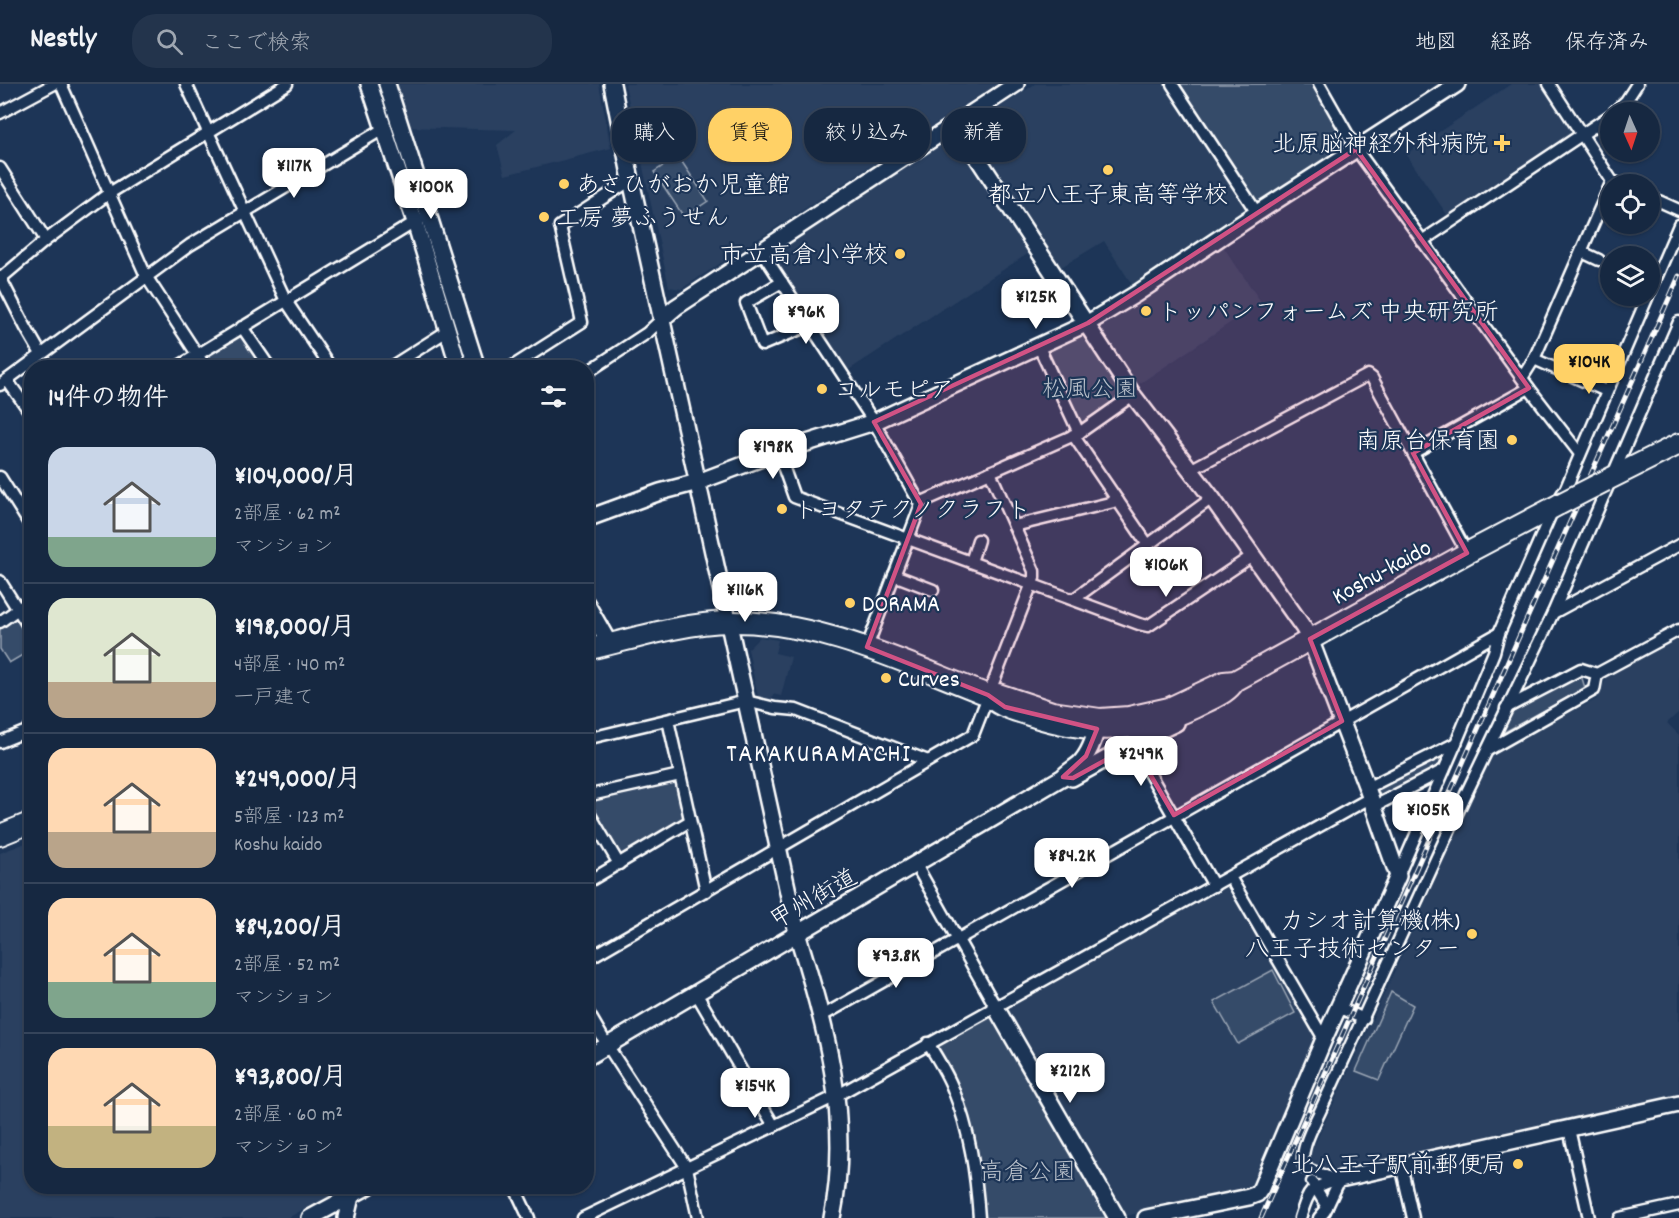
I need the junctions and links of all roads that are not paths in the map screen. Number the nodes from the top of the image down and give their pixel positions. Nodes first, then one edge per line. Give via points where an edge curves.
1 (54, 84) edge
2 (60, 84) edge
3 (186, 84) edge
4 (287, 84) edge
5 (369, 84) edge
6 (387, 84) edge
7 (612, 84) edge
8 (1016, 84) edge
9 (1172, 84) edge
10 (1318, 84) edge
11 (1456, 84) edge
12 (1549, 84) edge
13 (1637, 84) edge
14 (1625, 102) edge
15 (981, 108) edge
16 (0, 113) edge
17 (1600, 122) edge
18 (383, 129) junction
19 (208, 132) junction
20 (942, 134) edge
21 (1582, 134) junction
22 (1356, 149) junction
23 (981, 162) edge
24 (0, 168) edge
25 (1610, 174) edge
26 (631, 180) junction
27 (10, 185) junction
28 (0, 192) edge
29 (108, 194) junction
30 (1660, 201) edge
31 (1679, 210) edge
32 (245, 212) junction
33 (1257, 213) junction
34 (1600, 215) edge
35 (421, 218) junction
36 (1679, 225) edge
37 (46, 240) junction
38 (1422, 241) junction
39 (762, 252) junction
40 (1582, 252) junction
41 (1599, 260) dead end
42 (1660, 269) edge
43 (146, 276) junction
44 (0, 278) edge
45 (782, 282) junction
46 (286, 300) junction
47 (1644, 306) edge
48 (662, 320) junction
49 (1088, 323) junction
50 (1679, 323) edge
51 (810, 325) junction
52 (242, 327) junction
53 (447, 331) junction
54 (1039, 347) junction
55 (41, 354) junction
56 (197, 354) junction
57 (1534, 359) junction
58 (33, 360) edge
59 (188, 360) edge
60 (201, 360) edge
61 (265, 360) edge
62 (326, 360) edge
63 (402, 360) edge
64 (456, 360) edge
65 (474, 360) edge
66 (523, 360) edge
67 (24, 367) edge
68 (594, 368) edge
69 (1522, 378) junction
70 (4, 382) edge
71 (1529, 388) junction
72 (1606, 391) junction
73 (1132, 395) junction
74 (24, 406) edge
75 (874, 422) junction
76 (1076, 434) junction
77 (1679, 444) edge
78 (778, 452) junction
79 (1413, 453) junction
80 (1580, 454) junction
81 (1191, 470) junction
82 (990, 472) junction
83 (0, 477) edge
84 (1608, 479) junction
85 (698, 482) junction
86 (1212, 498) junction
87 (1118, 501) junction
88 (922, 502) junction
89 (1557, 506) junction
90 (24, 515) edge
91 (594, 516) edge
92 (1014, 526) junction
93 (908, 539) junction
94 (978, 540) dead end
95 (1148, 545) junction
96 (1679, 545) edge
97 (1467, 553) junction
98 (1252, 556) junction
99 (971, 562) junction
100 (894, 575) junction
101 (0, 581) edge
102 (1032, 584) junction
103 (933, 590) dead end
104 (1074, 599) junction
105 (24, 604) edge
106 (17, 609) junction
107 (1553, 613) junction
108 (594, 617) edge
109 (24, 620) edge
110 (0, 622) edge
111 (728, 622) junction
112 (1679, 630) edge
113 (1499, 633) junction
114 (1310, 639) junction
115 (610, 645) junction
116 (867, 647) junction
117 (594, 648) edge
118 (1597, 674) junction
119 (1235, 681) junction
120 (988, 695) junction
121 (1218, 695) junction
122 (746, 701) junction
123 (1506, 708) junction
124 (668, 720) junction
125 (1342, 721) junction
126 (1099, 724) junction
127 (24, 732) edge
128 (594, 737) edge
129 (0, 742) edge
130 (1456, 743) junction
131 (1133, 745) junction
132 (1488, 750) junction
133 (928, 761) junction
134 (1444, 770) junction
135 (680, 775) junction
136 (1064, 777) junction
137 (594, 794) edge
138 (1370, 798) junction
139 (1174, 815) junction
140 (690, 821) junction
141 (594, 822) edge
142 (24, 825) edge
143 (0, 835) edge
144 (780, 848) junction
145 (619, 864) junction
146 (916, 865) junction
147 (1398, 876) junction
148 (1230, 877) junction
149 (594, 878) edge
150 (1214, 886) junction
151 (706, 891) junction
152 (797, 933) junction
153 (956, 938) junction
154 (594, 955) edge
155 (696, 993) junction
156 (995, 1006) junction
157 (1338, 1007) junction
158 (822, 1016) junction
159 (1364, 1019) junction
160 (594, 1023) edge
161 (1324, 1039) junction
162 (928, 1043) junction
163 (607, 1045) junction
164 (594, 1053) edge
165 (836, 1096) junction
166 (1679, 1104) edge
167 (774, 1126) junction
168 (1569, 1129) junction
169 (1401, 1165) junction
170 (687, 1168) junction
171 (1305, 1168) junction
172 (1338, 1180) junction
173 (1314, 1187) junction
174 (355, 1194) edge
175 (518, 1194) edge
176 (351, 1196) junction
177 (1679, 1205) edge
178 (1193, 1213) edge
179 (1323, 1214) edge
180 (310, 1218) edge
181 (346, 1218) edge
182 (529, 1218) edge
183 (583, 1218) edge
184 (698, 1218) edge
185 (831, 1218) edge
186 (979, 1218) edge
187 (1117, 1218) edge
188 (1146, 1218) edge
189 (1300, 1218) edge
190 (1413, 1218) edge
191 (1589, 1218) edge
192 (1620, 1218) edge

1 - 16 street
2 - 29 street
3 - 19 street
4 - 19 street
5 - 18 street
6 - 35 street
7 - 26 street
8 - 15 street
9 - 33 street
10 - 22 street
11 - 22 street
12 - 21 street
13 - 14 street
17 - 21 street
18 - 32 street
18 - 35 street
19 - 29 street
19 - 32 street
20 - 39 street
21 - 25 street
21 - 38 street
22 - 33 street
22 - 38 street
23 - 49 street
24 - 27 street
26 - 48 street
26 - 66 street via 560,225 582,322
27 - 28 street
27 - 37 street
29 - 37 street
29 - 43 street
30 - 31 street
32 - 43 street
32 - 46 street
33 - 49 street
34 - 40 street
35 - 46 street
35 - 53 street
35 - 65 street
36 - 42 street
37 - 44 street
38 - 69 street
39 - 45 street
39 - 48 street
40 - 41 street
40 - 57 street
43 - 55 street
43 - 56 street
44 - 55 street
45 - 51 street
45 - 51 street via 746,303 762,345
46 - 52 street
46 - 62 street
47 - 72 street
48 - 68 street
48 - 85 street
49 - 54 street
49 - 73 street
50 - 84 street
51 - 75 street
52 - 56 street
52 - 61 street
53 - 63 street
53 - 64 street
54 - 75 street
54 - 76 street
55 - 58 street
56 - 59 street
56 - 60 street
57 - 69 street
57 - 72 street
67 - 70 street
69 - 71 street
70 - 74 street
71 - 79 street
71 - 80 street
72 - 80 street
73 - 76 street
73 - 81 street
75 - 78 street
75 - 88 street
76 - 82 street
76 - 87 street
77 - 84 highway, Koshu-kaido
78 - 85 street
78 - 93 street via 794,497
79 - 81 street via 1368,375
79 - 97 street
80 - 89 street
81 - 86 street
82 - 88 street
82 - 92 street
83 - 90 street
84 - 89 highway, Koshu-kaido, bridge
84 - 107 street
85 - 91 street
85 - 111 street
86 - 95 street
86 - 98 street
87 - 92 street
87 - 95 street
88 - 93 street
89 - 97 highway, Koshu-kaido
89 - 113 street
92 - 102 street via 1034,571
93 - 99 street
93 - 100 street
94 - 99 street
95 - 104 street
96 - 107 street
97 - 114 highway, Koshu-kaido
98 - 104 street via 1148,626
98 - 114 street
99 - 102 street
100 - 103 street
100 - 116 street
101 - 106 street
102 - 104 street
102 - 120 street
105 - 106 street
106 - 109 street
106 - 110 street
107 - 123 street
108 - 115 street
111 - 115 highway
111 - 116 highway via 788,626
111 - 122 street
112 - 118 street
113 - 125 street
113 - 130 street
114 - 119 highway, Koshu-kaido
114 - 125 street
115 - 117 highway
116 - 120 highway
118 - 123 street via 1581,669
118 - 132 street via 1594,690
119 - 121 highway via 1229,690
119 - 126 highway, Koshu-kaido via 1224,682 1169,708
120 - 126 highway via 996,703 1036,717 1073,726
120 - 133 street via 973,735
121 - 126 highway via 1155,723 1129,728
121 - 131 street via 1214,702
122 - 124 street
122 - 133 street via 796,710
122 - 144 street
123 - 132 street
124 - 128 street
124 - 135 street
125 - 138 street
125 - 139 street
126 - 136 street via 1086,756
127 - 129 street
130 - 134 street
130 - 138 street
131 - 136 street via 1073,778
131 - 139 street
132 - 159 street
133 - 144 street
134 - 138 street
134 - 147 street
135 - 137 street
135 - 140 street
136 - 146 street, 甲州街道
138 - 147 street
138 - 148 street
139 - 150 street
139 - 153 street
140 - 145 street
140 - 151 street
141 - 145 street
142 - 143 highway
144 - 151 street
144 - 152 street
145 - 149 street
146 - 152 street, 甲州街道
146 - 153 street
147 - 157 street
148 - 150 street
148 - 161 street
150 - 156 street
151 - 154 street
152 - 155 street, 甲州街道
152 - 158 street
153 - 156 street
153 - 158 street
155 - 163 street, 甲州街道
155 - 167 street
156 - 162 street
156 - 187 street
157 - 159 street
157 - 161 street
158 - 165 street
159 - 171 street via 1303,1154
160 - 163 street
161 - 178 street via 1257,1194
162 - 165 street
162 - 186 street via 953,1087 969,1136
163 - 164 street, 甲州街道
163 - 170 street
165 - 167 street
165 - 185 street via 839,1158
166 - 168 street
167 - 170 street
168 - 169 street
168 - 191 street
169 - 172 street
169 - 190 street
170 - 183 street
170 - 184 street
171 - 172 street
171 - 173 street
172 - 173 street
172 - 179 street
173 - 179 street
173 - 189 street
174 - 176 street
175 - 182 street
176 - 180 street
176 - 181 street
177 - 192 street
178 - 188 street

